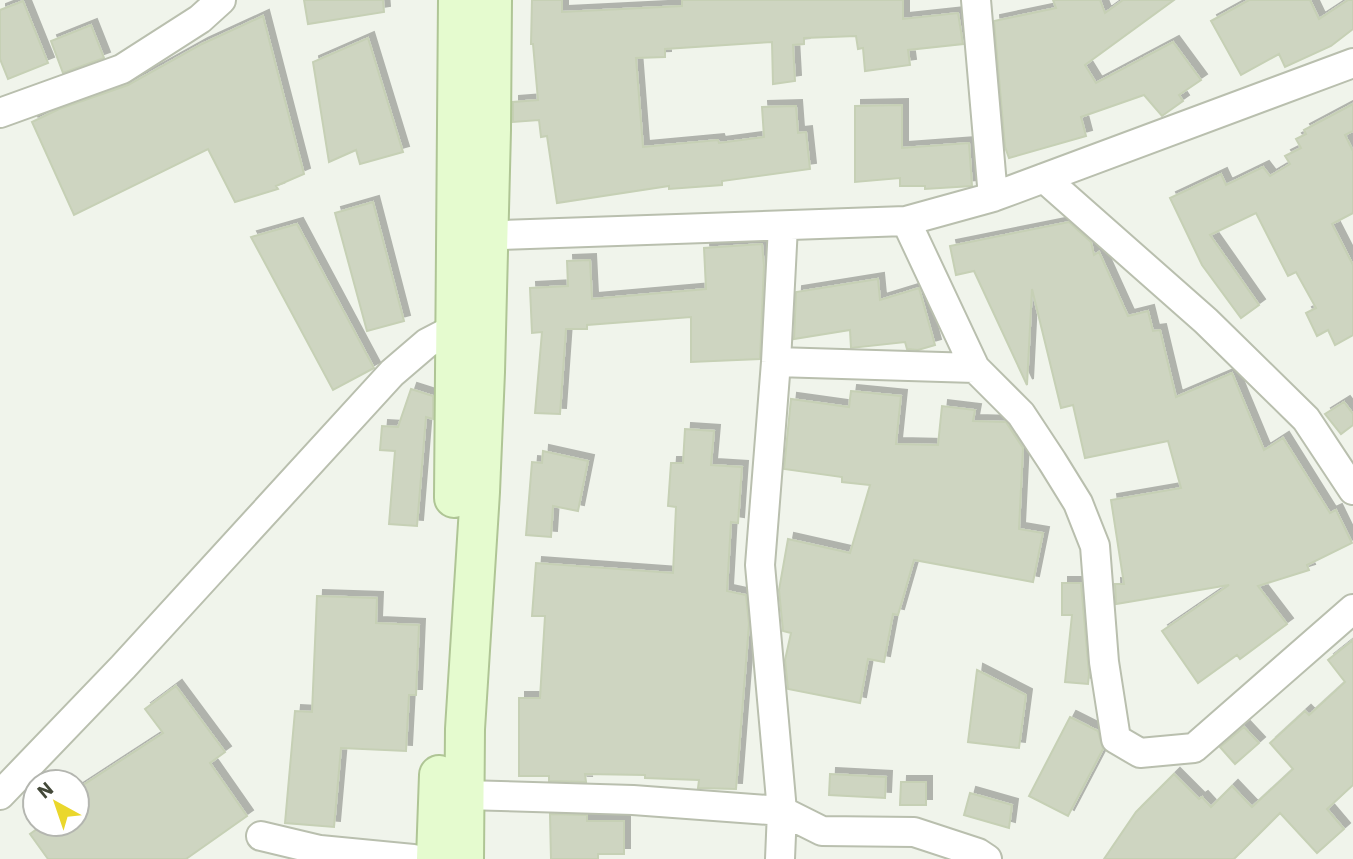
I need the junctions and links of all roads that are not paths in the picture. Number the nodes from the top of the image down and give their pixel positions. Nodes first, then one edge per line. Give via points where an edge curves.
1 (221, 0) edge
2 (458, 0) edge
3 (492, 0) edge
4 (976, 0) edge
5 (1352, 64) edge
6 (0, 113) edge
7 (1044, 178) junction
8 (993, 197) junction
9 (906, 221) junction
10 (783, 226) junction
11 (473, 236) junction
12 (454, 329) junction
13 (776, 362) junction
14 (975, 368) junction
15 (1353, 490) edge
16 (1353, 609) edge
17 (0, 795) edge
18 (464, 795) junction
19 (782, 811) junction
20 (261, 836) dead end
21 (413, 859) edge
22 (436, 859) edge
23 (464, 859) edge
24 (780, 859) edge
25 (987, 859) edge

1 - 6 street via 200,19 122,69
2 - 11 main road
3 - 11 main road
4 - 8 street
5 - 7 street
7 - 8 street
7 - 15 street via 1206,321 1306,419
8 - 9 street
9 - 10 street
9 - 14 street
10 - 11 street
10 - 13 street
11 - 12 main road
11 - 18 main road via 480,492
12 - 17 street via 426,343 392,373
12 - 22 main road via 454,500
13 - 14 street
13 - 19 street via 760,565
14 - 16 street via 1021,414 1078,503 1095,546 1104,662 1116,739 1140,753 1194,748
18 - 19 street
18 - 23 main road
19 - 24 street
19 - 25 street via 822,831 914,832
20 - 21 street via 320,850

